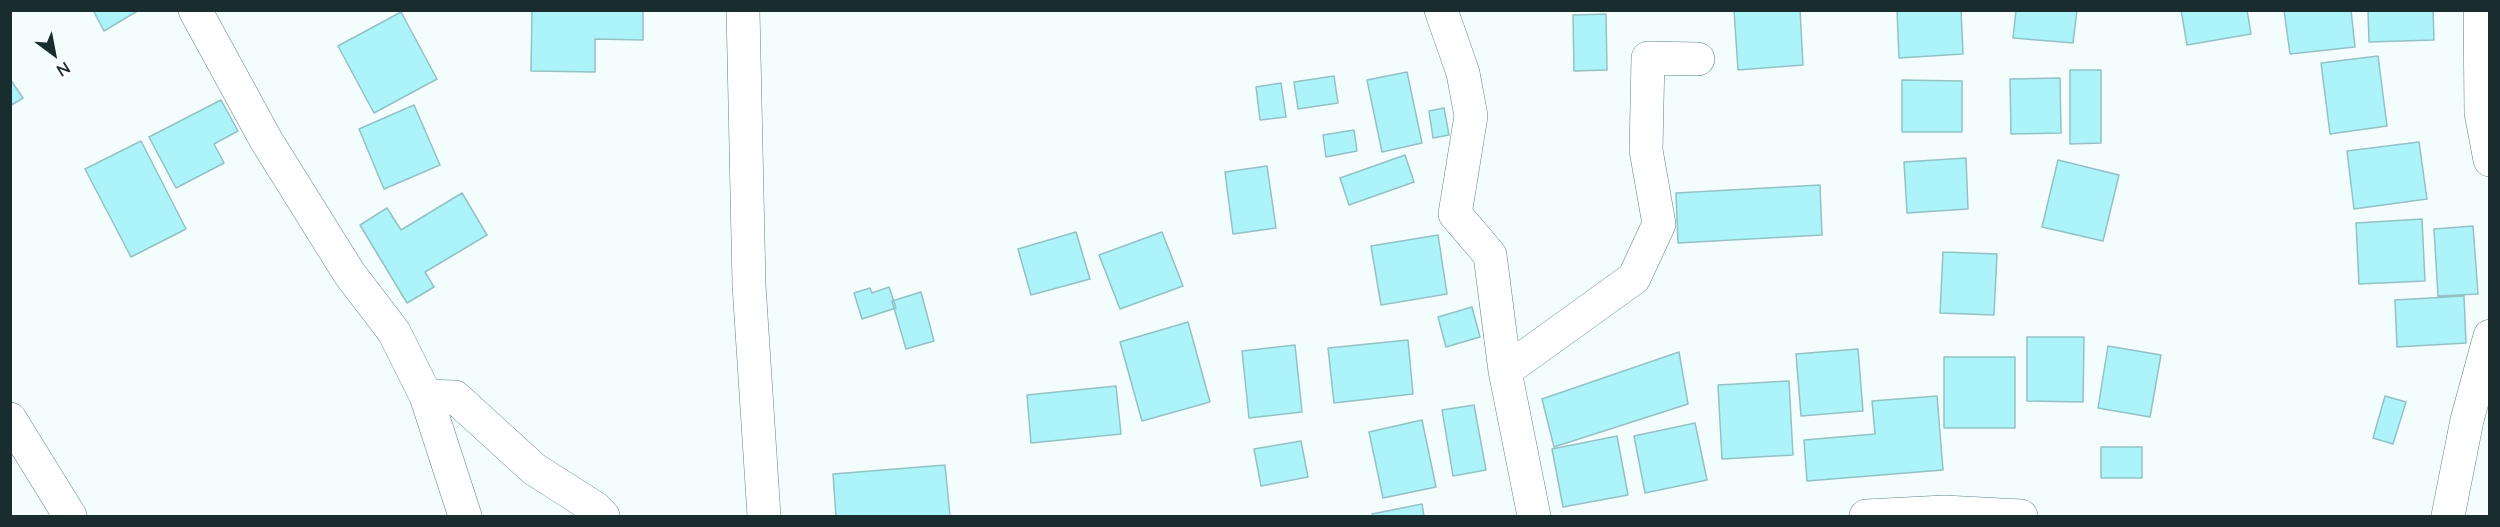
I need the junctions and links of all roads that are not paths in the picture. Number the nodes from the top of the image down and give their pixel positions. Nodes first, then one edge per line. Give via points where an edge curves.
1 (195, 10) edge
2 (742, 10) edge
3 (2480, 10) edge
4 (1444, 13) edge
5 (1698, 59) dead end
6 (2490, 160) edge
7 (2490, 336) edge
8 (1506, 371) junction
9 (426, 396) junction
10 (10, 419) edge
11 (70, 516) edge
12 (465, 516) edge
13 (603, 516) edge
14 (764, 516) edge
15 (1534, 516) edge
16 (1866, 516) edge
17 (2020, 516) edge
18 (2448, 516) edge

1 - 9 street via 272,149 350,273 394,332
2 - 14 street via 749,285
3 - 6 street via 2481,113
4 - 8 street via 1463,73 1471,116 1455,214 1490,255
5 - 8 street via 1648,58 1646,150 1659,224 1634,278
7 - 18 street via 2467,420
8 - 15 street
9 - 12 street
9 - 13 street via 456,397 534,469
10 - 11 street
16 - 17 street via 1944,512

